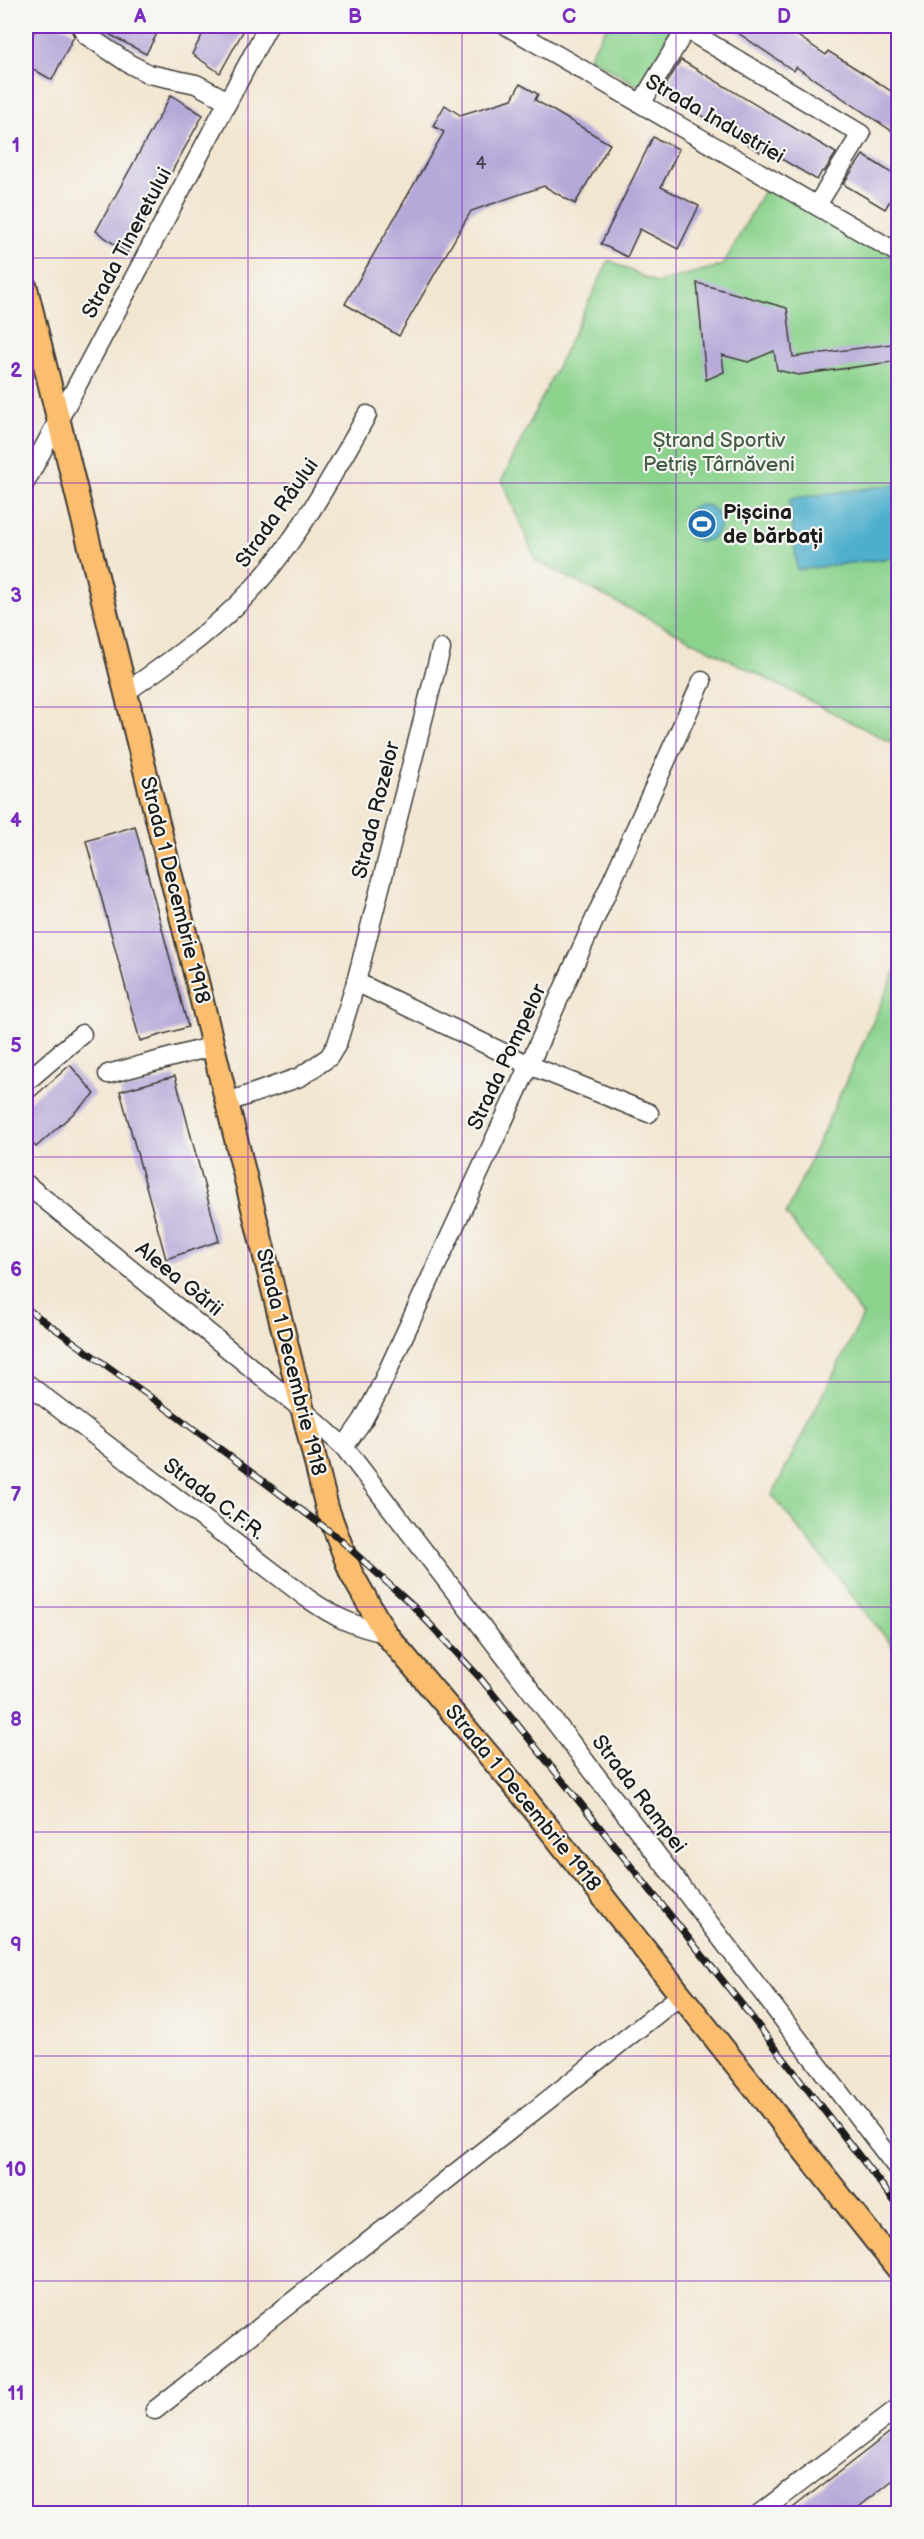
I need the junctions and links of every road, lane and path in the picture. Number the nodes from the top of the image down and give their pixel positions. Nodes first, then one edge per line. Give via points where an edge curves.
1 (81, 26) edge
2 (268, 26) edge
3 (507, 26) edge
4 (228, 101) junction
5 (642, 102) junction
6 (818, 205) junction
7 (898, 253) edge
8 (26, 288) edge
9 (368, 415) dead end
10 (59, 420) junction
11 (26, 481) edge
12 (441, 649) dead end
13 (702, 681) dead end
14 (126, 692) junction
15 (356, 982) junction
16 (82, 1034) dead end
17 (214, 1046) junction
18 (529, 1065) junction
19 (108, 1074) dead end
20 (26, 1082) edge
21 (228, 1102) junction
22 (649, 1113) dead end
23 (26, 1184) edge
24 (26, 1383) edge
25 (303, 1410) junction
26 (344, 1447) junction
27 (386, 1633) junction
28 (681, 1995) junction
29 (898, 2169) edge
30 (898, 2268) edge
31 (898, 2408) edge
32 (155, 2410) dead end
33 (759, 2514) edge

1 - 4 street via 86,34 149,74 196,84
2 - 4 street, Strada Tineretului
3 - 5 street, Strada Industriei
4 - 10 street, Strada Tineretului
5 - 6 street, Strada Industriei
5 - 6 street via 686,29 861,134
6 - 7 street, Strada Industriei
8 - 10 main road, Strada 1 Decembrie 1918
9 - 14 street, Strada Râului via 314,508 280,556 238,604 179,655
10 - 11 street, Strada Tineretului
10 - 14 main road, Strada 1 Decembrie 1918
12 - 15 street, Strada Rozelor
13 - 18 street, Strada Pompelor
14 - 17 main road, Strada 1 Decembrie 1918
15 - 18 street
15 - 21 street, Strada Rozelor via 343,1029 328,1057 300,1077
16 - 20 street
17 - 19 street
17 - 21 main road, Strada 1 Decembrie 1918
18 - 22 street
18 - 26 street, Strada Pompelor via 376,1394
21 - 25 main road, Strada 1 Decembrie 1918
23 - 25 street, Aleea Gării
24 - 27 street, Strada C.F.R. via 331,1615 358,1627
25 - 26 street, Aleea Gării
25 - 27 main road, Strada 1 Decembrie 1918 via 336,1536 351,1573
26 - 29 street, Strada Rampei
27 - 28 main road, Strada 1 Decembrie 1918 via 520,1792
28 - 30 main road, Strada 1 Decembrie 1918
28 - 32 street
31 - 33 street

